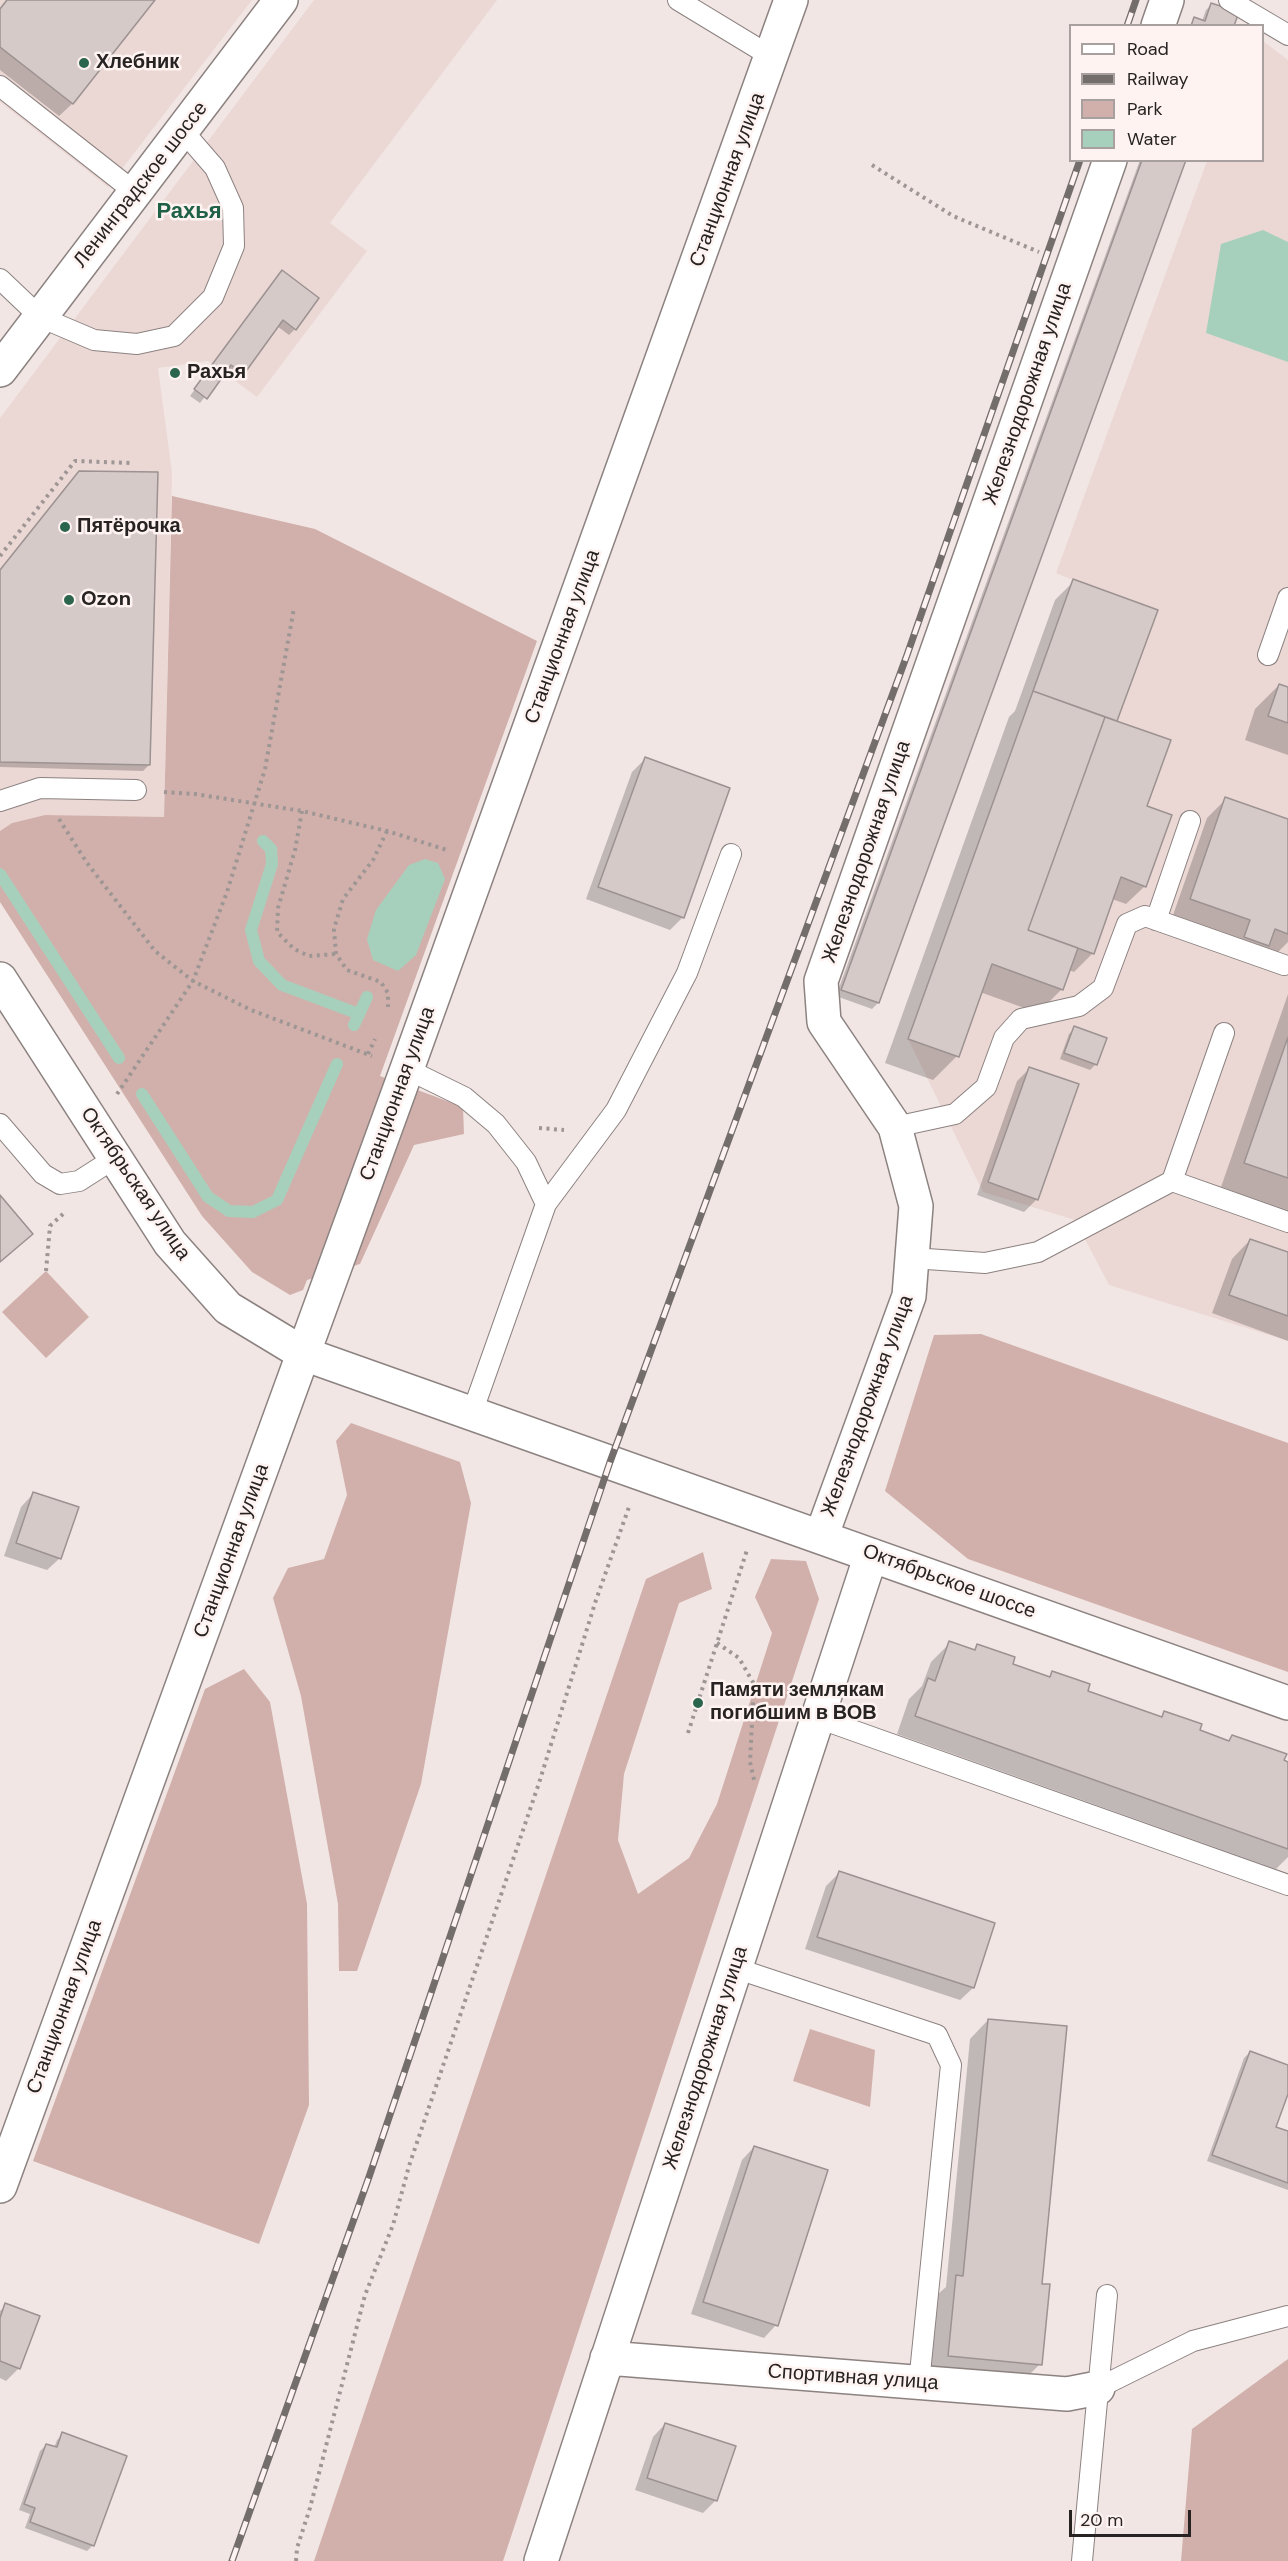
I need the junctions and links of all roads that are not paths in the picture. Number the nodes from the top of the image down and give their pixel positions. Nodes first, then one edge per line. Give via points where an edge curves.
1 (281, 0) edge
2 (678, 0) edge
3 (791, 0) edge
4 (1167, 0) edge
5 (1229, 0) edge
6 (1159, 24) edge
7 (1288, 35) edge
8 (772, 57) junction
9 (0, 86) edge
10 (183, 131) junction
11 (1109, 162) edge
12 (136, 193) junction
13 (0, 279) edge
14 (40, 316) junction
15 (0, 370) edge
16 (1288, 598) edge
17 (1268, 655) dead end
18 (136, 790) road end
19 (0, 801) edge
20 (1190, 821) dead end
21 (730, 854) dead end
22 (1156, 920) junction
23 (1284, 965) dead end
24 (0, 979) edge
25 (1224, 1033) dead end
26 (407, 1069) junction
27 (0, 1124) edge
28 (896, 1127) junction
29 (115, 1158) junction
30 (1172, 1181) junction
31 (546, 1204) junction
32 (1288, 1222) edge
33 (912, 1258) junction
34 (303, 1354) junction
35 (472, 1413) junction
36 (610, 1462) joint
37 (821, 1537) junction
38 (871, 1555) junction
39 (1288, 1702) edge
40 (818, 1718) junction
41 (1288, 1885) edge
42 (735, 1968) junction
43 (0, 2186) edge
44 (1107, 2295) dead end
45 (1288, 2316) edge
46 (607, 2358) junction
47 (919, 2383) junction
48 (1098, 2388) junction
49 (541, 2561) edge
50 (1082, 2561) edge

1 - 10 street, Ленинградское шоссе
2 - 8 lane
3 - 8 street, Станционная улица
4 - 6 street
5 - 7 lane
8 - 26 street, Станционная улица
9 - 12 lane
10 - 12 street, Ленинградское шоссе
10 - 14 lane via 215,168 233,208 234,246 213,297 174,336 137,344 94,340
11 - 28 street, Железнодорожная улица via 821,981 824,1022
12 - 14 street, Ленинградское шоссе
13 - 14 lane
14 - 15 street, Ленинградское шоссе
16 - 17 lane
18 - 19 lane via 40,788
20 - 22 lane
21 - 31 lane via 687,974 616,1110
22 - 23 lane
22 - 28 lane via 1145,916 1127,924 1103,988 1079,1006 1021,1019 1004,1038 986,1087 955,1114
24 - 29 street, Октябрьская улица
25 - 30 lane
26 - 31 lane via 464,1097 496,1124 526,1162
26 - 34 street, Станционная улица
27 - 29 lane via 43,1174 60,1184 79,1181
28 - 33 street, Железнодорожная улица via 916,1206
29 - 34 street, Октябрьская улица via 170,1243 228,1308
30 - 32 lane
30 - 33 lane via 1038,1252 985,1263
31 - 35 lane
33 - 37 street, Железнодорожная улица via 909,1296
34 - 35 street, Октябрьская улица
34 - 43 street, Станционная улица
35 - 36 street, Октябрьская улица
36 - 37 street, Октябрьское шоссе
37 - 38 street, Октябрьское шоссе
38 - 39 street, Октябрьское шоссе
38 - 40 street, Железнодорожная улица
40 - 41 lane
40 - 42 street, Железнодорожная улица
42 - 46 street, Железнодорожная улица
42 - 47 lane via 937,2035 951,2065
44 - 48 lane
45 - 48 lane via 1193,2341
46 - 47 street, Спортивная улица
46 - 49 street, Железнодорожная улица
47 - 48 street, Спортивная улица via 1067,2394
48 - 50 lane

